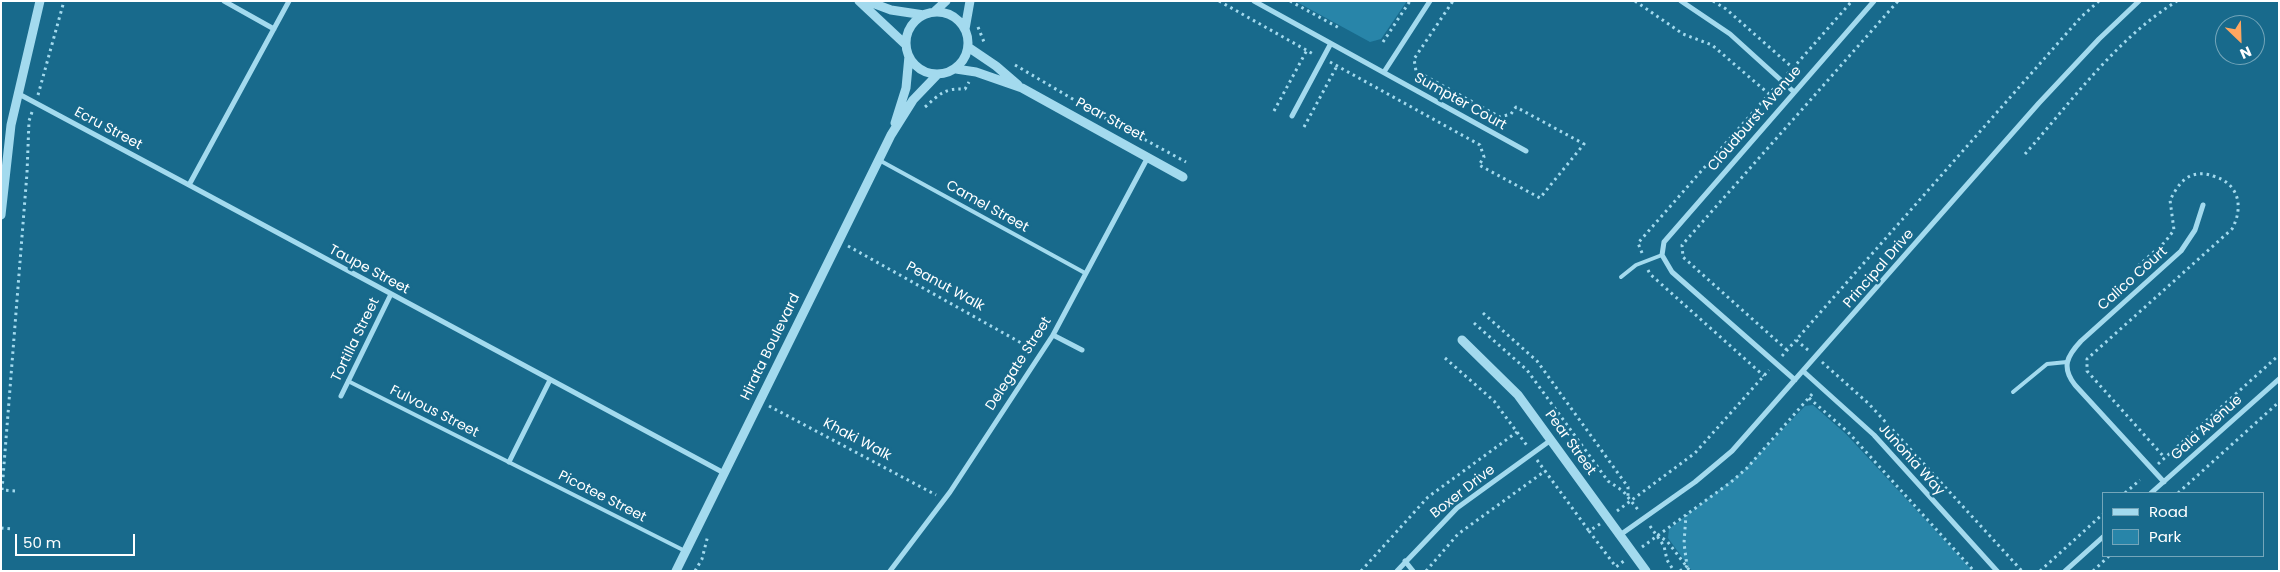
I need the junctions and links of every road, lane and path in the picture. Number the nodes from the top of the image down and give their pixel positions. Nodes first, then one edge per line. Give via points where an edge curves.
1 (40, 1) edge
2 (64, 1) edge
3 (224, 1) edge
4 (289, 1) edge
5 (859, 1) edge
6 (867, 1) edge
7 (946, 1) edge
8 (970, 1) edge
9 (1254, 1) edge
10 (1290, 1) edge
11 (1410, 1) edge
12 (1430, 1) edge
13 (1635, 1) edge
14 (1681, 1) edge
15 (1713, 1) edge
16 (1852, 1) edge
17 (1874, 1) edge
18 (1898, 1) edge
19 (2099, 1) edge
20 (2138, 1) edge
21 (2177, 1) edge
22 (934, 12) junction
23 (924, 15) junction
24 (976, 23) dead end
25 (274, 29) junction
26 (965, 29) junction
27 (1341, 29) dead end
28 (1382, 42) dead end
29 (906, 45) junction
30 (1330, 45) junction
31 (968, 47) junction
32 (1307, 50) dead end
33 (909, 56) junction
34 (982, 56) junction
35 (1008, 61) dead end
36 (1337, 66) dead end
37 (1793, 68) junction
38 (956, 69) junction
39 (974, 72) junction
40 (1384, 72) junction
41 (937, 75) junction
42 (1781, 81) junction
43 (1022, 88) junction
44 (1794, 92) junction
45 (16, 93) junction
46 (1769, 94) junction
47 (35, 103) junction
48 (1274, 111) dead end
49 (919, 114) dead end
50 (1292, 116) dead end
51 (1304, 127) dead end
52 (891, 135) junction
53 (1526, 151) dead end
54 (2025, 154) dead end
55 (1148, 156) junction
56 (878, 160) junction
57 (1186, 162) dead end
58 (1183, 177) dead end
59 (189, 186) junction
60 (2203, 205) dead end
61 (1, 214) edge
62 (853, 238) dead end
63 (839, 240) junction
64 (849, 246) junction
65 (844, 255) dead end
66 (1662, 255) junction
67 (1644, 261) junction
68 (2138, 266) dead end
69 (1085, 274) junction
70 (1620, 277) dead end
71 (391, 294) junction
72 (1483, 313) dead end
73 (1474, 323) dead end
74 (1053, 335) junction
75 (1462, 340) dead end
76 (1082, 350) dead end
77 (1787, 350) dead end
78 (1040, 354) junction
79 (2279, 355) edge
80 (1816, 357) junction
81 (1445, 358) dead end
82 (2067, 362) junction
83 (1803, 371) junction
84 (1764, 376) dead end
85 (2279, 379) edge
86 (550, 380) junction
87 (1795, 380) junction
88 (348, 381) junction
89 (2013, 392) dead end
90 (340, 396) dead end
91 (773, 397) dead end
92 (1809, 398) dead end
93 (759, 402) junction
94 (2279, 402) edge
95 (769, 406) junction
96 (765, 414) dead end
97 (1517, 432) junction
98 (1551, 440) junction
99 (1532, 453) junction
100 (2165, 458) junction
101 (509, 462) junction
102 (2153, 470) junction
103 (1545, 471) junction
104 (724, 473) junction
105 (2140, 480) dead end
106 (2164, 482) junction
107 (2, 490) edge
108 (14, 491) dead end
109 (2127, 492) edge
110 (2152, 492) edge
111 (2179, 492) edge
112 (1, 494) edge
113 (945, 499) junction
114 (1686, 514) dead end
115 (2102, 515) edge
116 (1, 528) edge
117 (12, 529) dead end
118 (1589, 532) dead end
119 (708, 533) dead end
120 (1620, 534) junction
121 (2102, 538) edge
122 (686, 552) junction
123 (2109, 557) edge
124 (1405, 561) junction
125 (1430, 565) junction
126 (1686, 566) junction
127 (1616, 567) dead end
128 (677, 570) edge
129 (695, 571) edge
130 (890, 571) edge
131 (1361, 571) edge
132 (1397, 571) edge
133 (1413, 571) edge
134 (1426, 571) edge
135 (1435, 571) edge
136 (1618, 571) edge
137 (1646, 571) edge
138 (1674, 571) edge
139 (1680, 571) edge
140 (1690, 571) edge
141 (1974, 571) edge
142 (1997, 571) edge
143 (2022, 571) edge
144 (2040, 571) edge
145 (2066, 571) edge
146 (2093, 571) edge

1 - 45 street
2 - 47 path
3 - 25 street
4 - 25 street
5 - 29 street
6 - 23 street via 891,10
7 - 22 street
8 - 26 street
9 - 30 street, Sumpter Court
10 - 27 path
11 - 28 path
12 - 40 street
13 - 46 path via 1683,34 1712,45
14 - 42 street via 1730,34
15 - 37 path
16 - 37 path
17 - 44 street, Cloudburst Avenue
18 - 77 path via 1682,245 1683,257
19 - 80 path via 2081,17 1796,340
20 - 80 street, Principal Drive via 2098,39 2039,104
21 - 54 path via 2116,51
22 - 23 street
22 - 26 street via 954,16
23 - 29 street via 908,30
24 - 34 path via 987,46
25 - 59 street
26 - 31 street
29 - 33 street
30 - 40 street, Sumpter Court
30 - 50 street
31 - 34 street, Pear Street
31 - 38 street via 963,62
32 - 48 path
33 - 41 street via 918,68
33 - 52 street, Hirata Boulevard via 906,88
34 - 43 street, Pear Street
35 - 57 path
36 - 51 path
37 - 42 path
38 - 39 street, Pear Street
38 - 41 street
39 - 43 street, Pear Street
39 - 49 path via 965,89 942,92
40 - 53 street, Sumpter Court
41 - 52 street, Hirata Boulevard via 913,100
42 - 44 street
42 - 46 path
43 - 55 street, Pear Street
44 - 66 street, Cloudburst Avenue via 1669,234
45 - 47 street, Ecru Street
45 - 61 street via 7,145
46 - 67 path via 1638,243
47 - 59 street, Ecru Street
47 - 107 path via 29,122 28,173
52 - 56 street, Hirata Boulevard
55 - 58 street, Pear Street
55 - 69 street, Delegate Street
56 - 63 street, Hirata Boulevard
56 - 69 lane, Camel Street
59 - 71 street, Taupe Street
60 - 82 street, Calico Court via 2195,230 2181,252 2080,341
62 - 64 path
63 - 64 path, Peanut Walk
63 - 93 street, Hirata Boulevard
64 - 65 path
64 - 78 path, Peanut Walk
66 - 67 lane
66 - 87 street via 1672,272
67 - 70 lane
67 - 84 path via 1650,274
68 - 100 path via 2174,230 2170,200 2184,180 2209,174 2232,187 2239,209 2232,229 2087,359 2087,372
69 - 74 street, Delegate Street
71 - 86 street, Taupe Street
71 - 88 street, Tortilla Street
72 - 73 path via 1537,361 1628,487 1628,496 1608,481 1527,370
74 - 76 street
74 - 78 street, Delegate Street
75 - 98 street, Pear Street via 1518,395
78 - 113 street, Delegate Street
79 - 100 path
80 - 83 street, Principal Drive
80 - 143 path via 1869,404
81 - 97 path via 1494,401
82 - 89 lane via 2047,364
82 - 102 street via 2067,373 2075,385
83 - 87 street, Principal Drive
83 - 142 street, Junonia Way via 1874,435
85 - 106 street, Gala Avenue
86 - 101 street
86 - 104 street, Taupe Street
87 - 120 street, Principal Drive via 1738,445 1715,466
88 - 90 street, Tortilla Street
88 - 101 lane, Fulvous Street
91 - 95 path
92 - 141 path via 1848,432
93 - 95 path, Khaki Walk
93 - 104 street, Hirata Boulevard
94 - 111 path
95 - 96 path
95 - 113 path, Khaki Walk
97 - 99 path
97 - 131 path via 1428,497
98 - 99 street, Boxer Drive
98 - 120 street, Pear Street
99 - 103 path
99 - 124 street, Boxer Drive via 1456,508
100 - 102 path
101 - 122 lane, Picotee Street
102 - 106 street
103 - 118 path
103 - 125 path via 1458,534
104 - 122 street, Hirata Boulevard
105 - 109 path
106 - 110 street, Gala Avenue
107 - 108 path
107 - 112 path
113 - 130 street, Delegate Street
114 - 126 path
115 - 144 path
116 - 117 path
119 - 129 path via 702,559
120 - 137 street, Pear Street
121 - 145 street
122 - 128 street, Hirata Boulevard
123 - 146 path
124 - 132 street, Boxer Drive
124 - 133 street
125 - 134 path
125 - 135 path
126 - 138 path via 1667,541 1656,535
126 - 139 path
126 - 140 path
127 - 136 path

